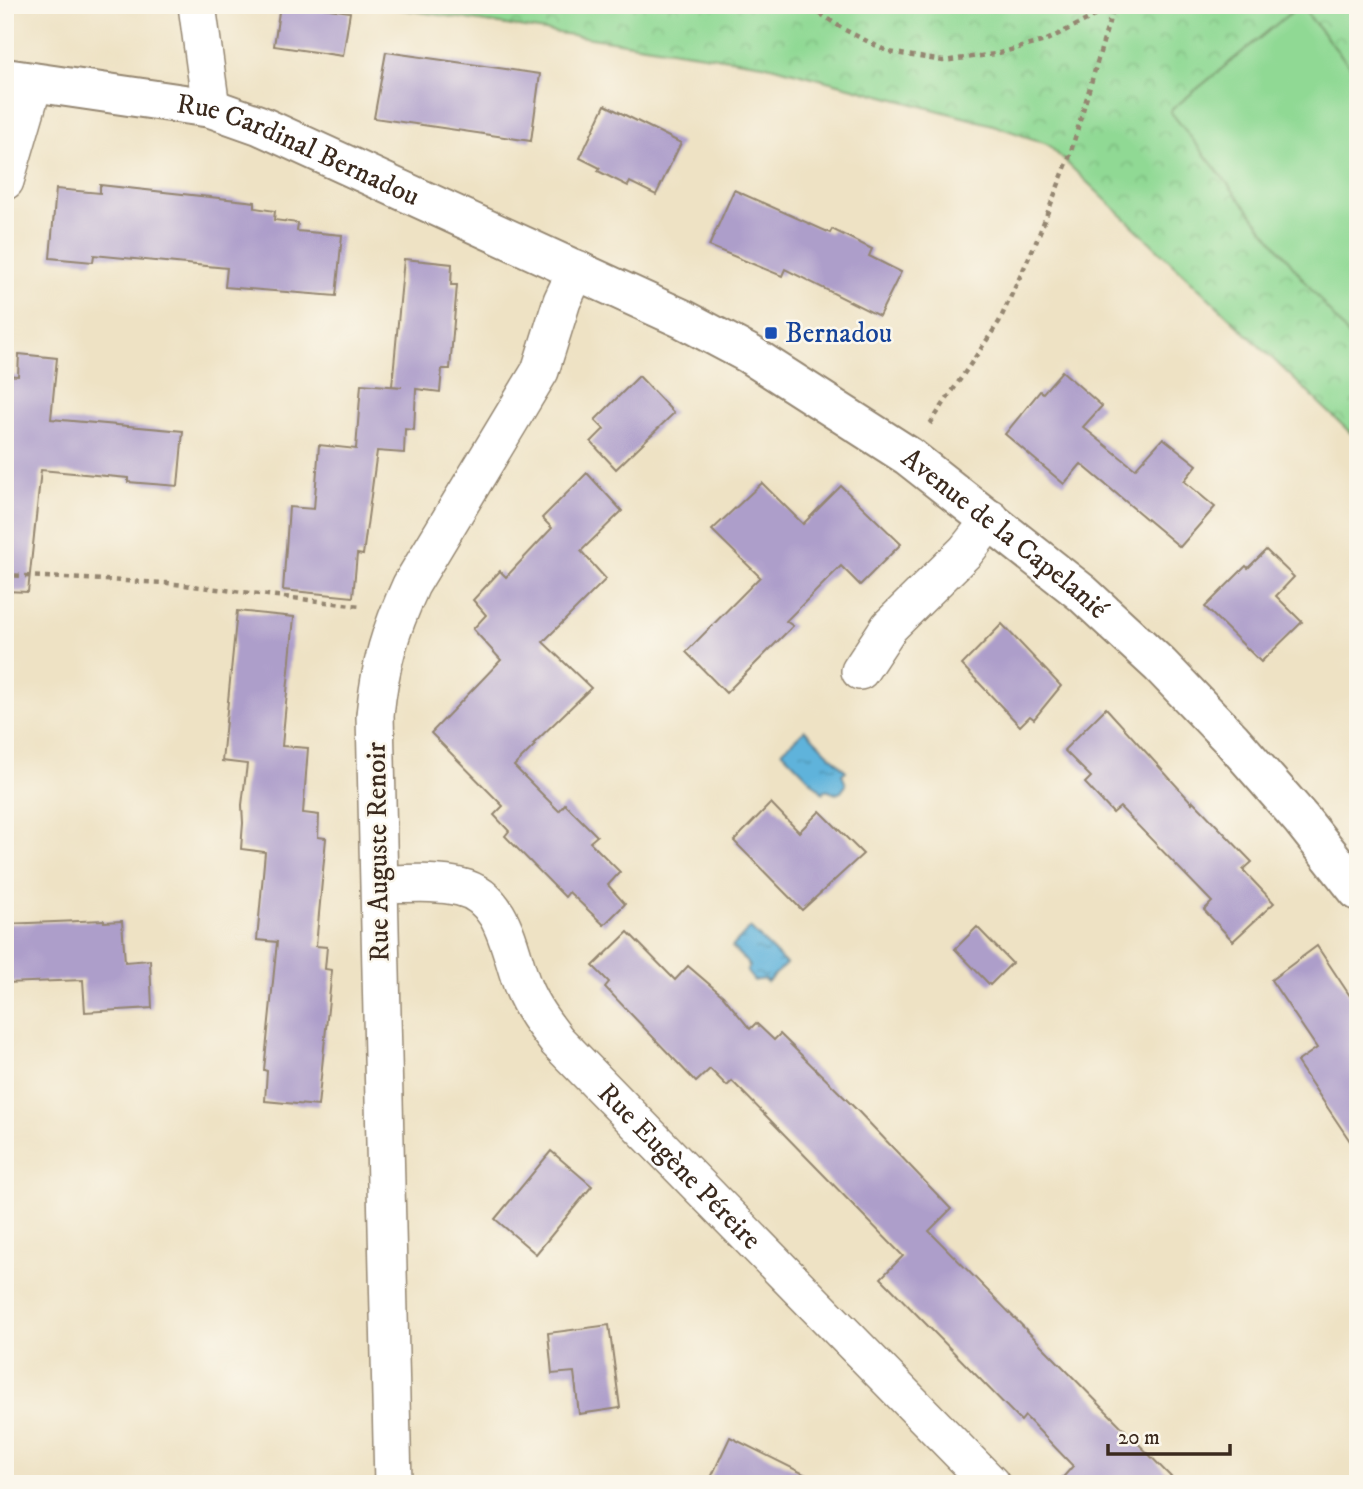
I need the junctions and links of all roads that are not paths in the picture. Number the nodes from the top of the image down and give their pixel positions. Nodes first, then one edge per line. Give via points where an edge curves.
1 (197, 5) edge
2 (20, 80) edge
3 (211, 108) junction
4 (5, 181) edge
5 (577, 269) junction
6 (991, 519) junction
7 (860, 671) dead end
8 (380, 884) junction
9 (1358, 891) edge
10 (393, 1484) edge
11 (991, 1484) edge

1 - 3 street
2 - 3 street, Rue Cardinal Bernadou
2 - 4 street
3 - 5 street, Rue Cardinal Bernadou via 260,125
5 - 6 street, Avenue de la Capelanié via 749,354 908,456
5 - 8 street, Rue Auguste Renoir via 540,371 411,585 395,621 379,677 375,715
6 - 7 street via 966,551 889,627
6 - 9 street, Avenue de la Capelanié via 1160,665 1232,740
8 - 10 street, Rue Auguste Renoir
8 - 11 street, Rue Eugène Péreire via 443,884 464,887 481,897 508,936 535,1012 557,1041

